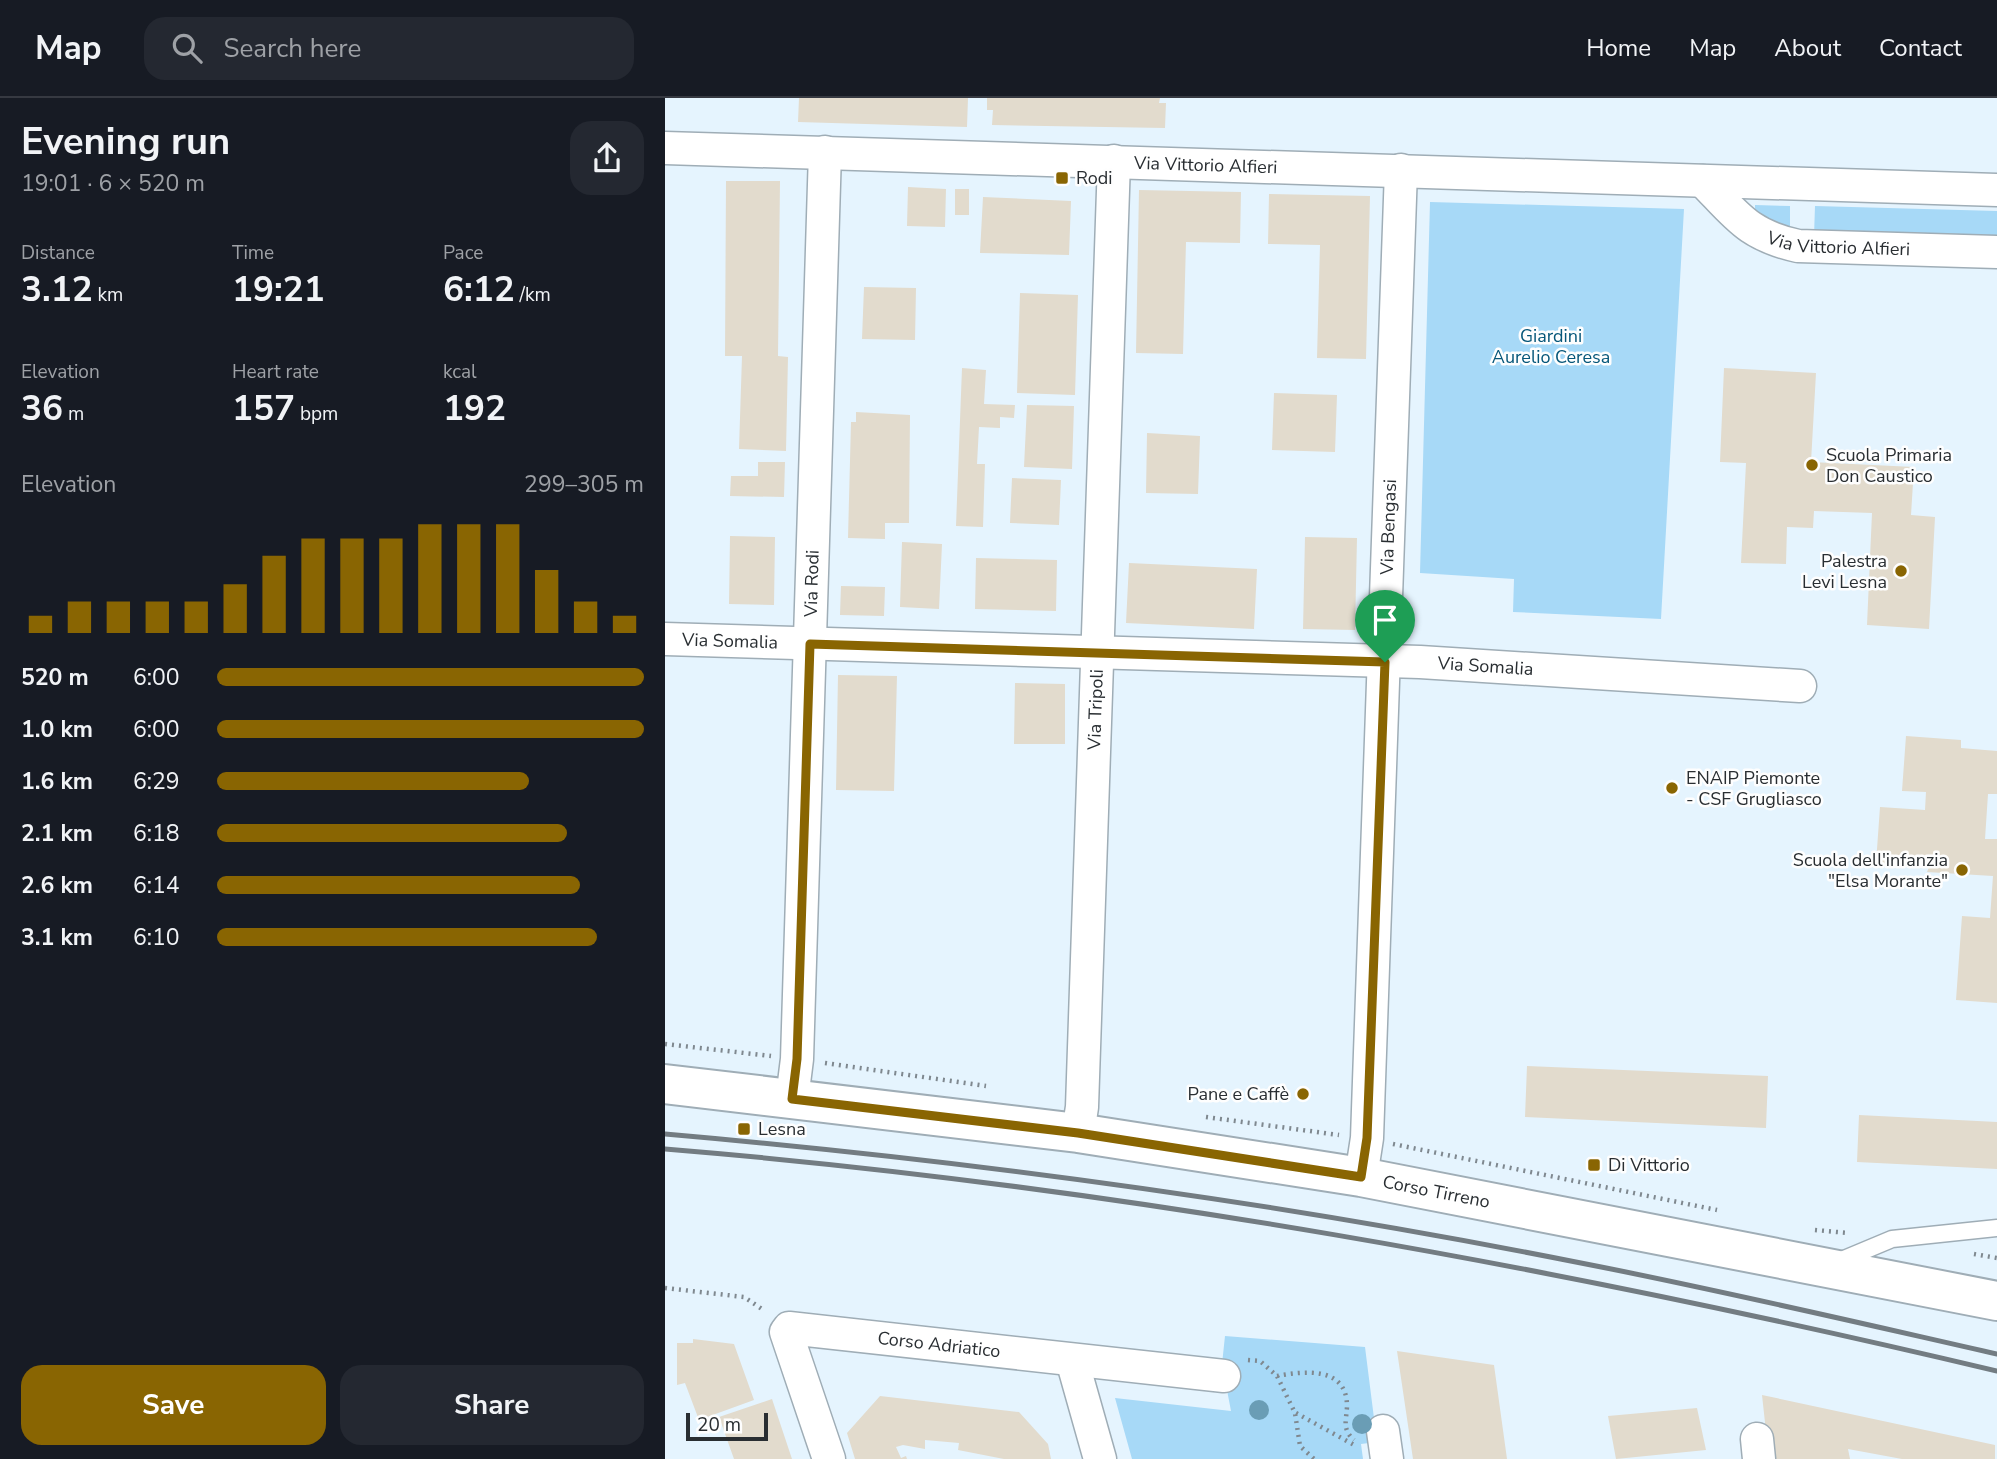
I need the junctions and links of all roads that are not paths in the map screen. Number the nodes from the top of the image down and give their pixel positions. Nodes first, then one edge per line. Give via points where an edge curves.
1 (665, 148) edge
2 (825, 152) junction
3 (1114, 161) junction
4 (1401, 170) junction
5 (1703, 181) junction
6 (1997, 190) edge
7 (1997, 252) edge
8 (665, 639) edge
9 (810, 644) junction
10 (1096, 654) junction
11 (1385, 662) junction
12 (1800, 686) dead end
13 (665, 1084) edge
14 (792, 1099) junction
15 (1078, 1133) junction
16 (1361, 1177) junction
17 (1997, 1228) edge
18 (1828, 1267) junction
19 (1997, 1301) edge
20 (1072, 1360) junction
21 (1224, 1376) road end
22 (829, 1459) edge
23 (1100, 1459) edge

1 - 2 street, Via Vittorio Alfieri
2 - 3 street, Via Vittorio Alfieri
2 - 9 street, Via Rodi
3 - 4 street, Via Vittorio Alfieri
3 - 10 street, Via Tripoli
4 - 5 street, Via Vittorio Alfieri
4 - 11 street, Via Bengasi
5 - 6 street, Via Vittorio Alfieri
5 - 7 street, Via Vittorio Alfieri via 1749,228 1769,239 1798,246
8 - 9 street, Via Somalia
9 - 10 street, Via Somalia
9 - 14 street, Via Rodi
10 - 11 street, Via Somalia
10 - 15 street, Via Tripoli
11 - 12 street, Via Somalia
11 - 16 street, Via Bengasi via 1367,1138
13 - 14 street, Corso Tirreno
14 - 15 street, Corso Tirreno
15 - 16 street, Corso Tirreno
16 - 18 street, Corso Tirreno
17 - 18 lane via 1892,1239
18 - 19 street, Corso Tirreno
20 - 21 street, Corso Adriatico
20 - 22 street, Corso Adriatico via 789,1328 786,1332
20 - 23 street

